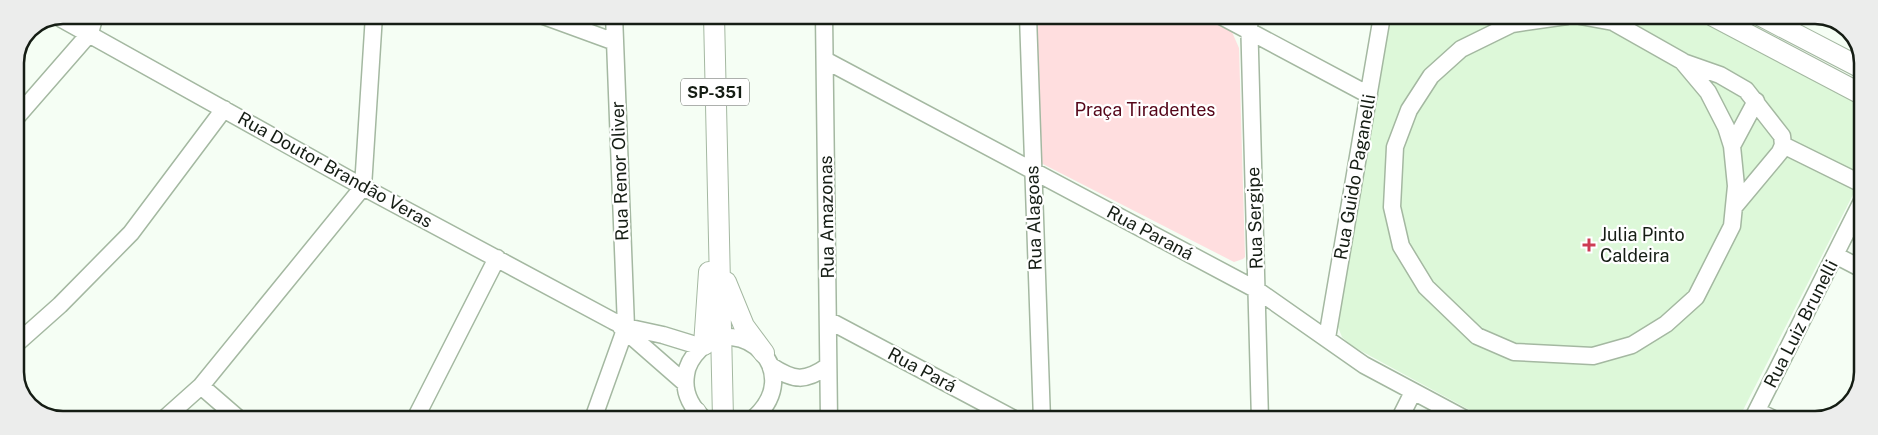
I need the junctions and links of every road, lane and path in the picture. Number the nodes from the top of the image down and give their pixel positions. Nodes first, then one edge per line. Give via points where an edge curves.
1 (72, 24) edge
2 (92, 24) edge
3 (373, 24) edge
4 (566, 24) edge
5 (614, 24) edge
6 (714, 24) edge
7 (824, 24) edge
8 (1028, 24) edge
9 (1249, 24) edge
10 (1251, 24) edge
11 (1381, 24) edge
12 (1512, 24) edge
13 (1617, 24) edge
14 (1728, 24) edge
15 (1776, 24) edge
16 (90, 33) junction
17 (1800, 37) junction
18 (615, 42) junction
19 (1834, 54) junction
20 (1790, 56) junction
21 (825, 60) junction
22 (1682, 61) junction
23 (1854, 64) edge
24 (1823, 74) junction
25 (1854, 91) edge
26 (1369, 94) junction
27 (1756, 101) junction
28 (24, 109) edge
29 (224, 109) junction
30 (1783, 145) junction
31 (1732, 146) junction
32 (717, 168) junction
33 (1032, 170) junction
34 (1854, 180) edge
35 (363, 186) junction
36 (1735, 206) junction
37 (1854, 217) edge
38 (720, 253) junction
39 (1835, 255) junction
40 (497, 258) junction
41 (1854, 265) edge
42 (1258, 290) junction
43 (828, 320) junction
44 (621, 326) junction
45 (24, 337) edge
46 (1327, 338) junction
47 (709, 343) junction
48 (767, 360) junction
49 (828, 366) junction
50 (685, 383) junction
51 (201, 386) junction
52 (1413, 392) junction
53 (173, 411) edge
54 (230, 411) edge
55 (418, 411) edge
56 (595, 411) edge
57 (696, 411) edge
58 (722, 411) edge
59 (762, 411) edge
60 (829, 411) edge
61 (999, 411) edge
62 (1042, 411) edge
63 (1260, 411) edge
64 (1404, 411) edge
65 (1450, 411) edge
66 (1757, 411) edge

1 - 16 street, Rua Doutor Brandão Veras
2 - 16 street
3 - 35 street
4 - 18 street
5 - 18 street, Rua Renor Oliver
6 - 32 main road, SP-351
7 - 21 street, Rua Amazonas
8 - 33 street, Rua Alagoas
9 - 42 street, Rua Sergipe
10 - 26 street
11 - 26 street, Rua Guido Paganelli
12 - 36 street via 1461,49 1431,76 1409,110 1396,147 1392,207 1401,246 1426,287 1477,336 1514,352 1593,356 1632,344 1666,324 1696,297 1732,226
13 - 22 street
14 - 20 main road
15 - 17 main road
16 - 28 street
16 - 29 street, Rua Doutor Brandão Veras
17 - 19 main road
17 - 20 main road
18 - 44 street, Rua Renor Oliver
19 - 23 main road
19 - 24 main road
20 - 24 main road
21 - 33 street, Rua Paraná
21 - 43 street, Rua Amazonas
22 - 27 street via 1720,74 1746,90
22 - 31 street via 1708,92
24 - 25 main road
26 - 46 street, Rua Guido Paganelli
27 - 30 street via 1782,136
27 - 31 street
29 - 35 street, Rua Doutor Brandão Veras
29 - 45 street via 131,233
30 - 34 street
30 - 36 street via 1771,166
31 - 36 street
32 - 38 main road, SP-351
32 - 47 main road
33 - 42 street, Rua Paraná
33 - 62 street, Rua Alagoas
35 - 40 street, Rua Doutor Brandão Veras
35 - 51 street
37 - 39 street, Rua Luiz Brunelli
38 - 47 main road, SP-351
38 - 48 main road via 736,310
39 - 41 street
39 - 66 street, Rua Luiz Brunelli
40 - 44 street, Rua Doutor Brandão Veras
40 - 55 street
42 - 46 street, Rua Paraná
42 - 63 street, Rua Sergipe
43 - 49 street, Rua Amazonas
43 - 61 street, Rua Pará
44 - 47 street
44 - 50 street, Rua Doutor Brandão Veras
44 - 56 street
46 - 52 street, Rua Paraná via 1364,365
47 - 48 street via 738,338 752,343
47 - 50 street via 694,355 687,368
47 - 58 main road, SP-351
48 - 49 street via 788,377 815,375
48 - 59 street via 774,381 772,396
49 - 60 street, Rua Amazonas
50 - 57 street via 688,398
51 - 53 street
51 - 54 street
52 - 64 street
52 - 65 street, Rua Paraná

